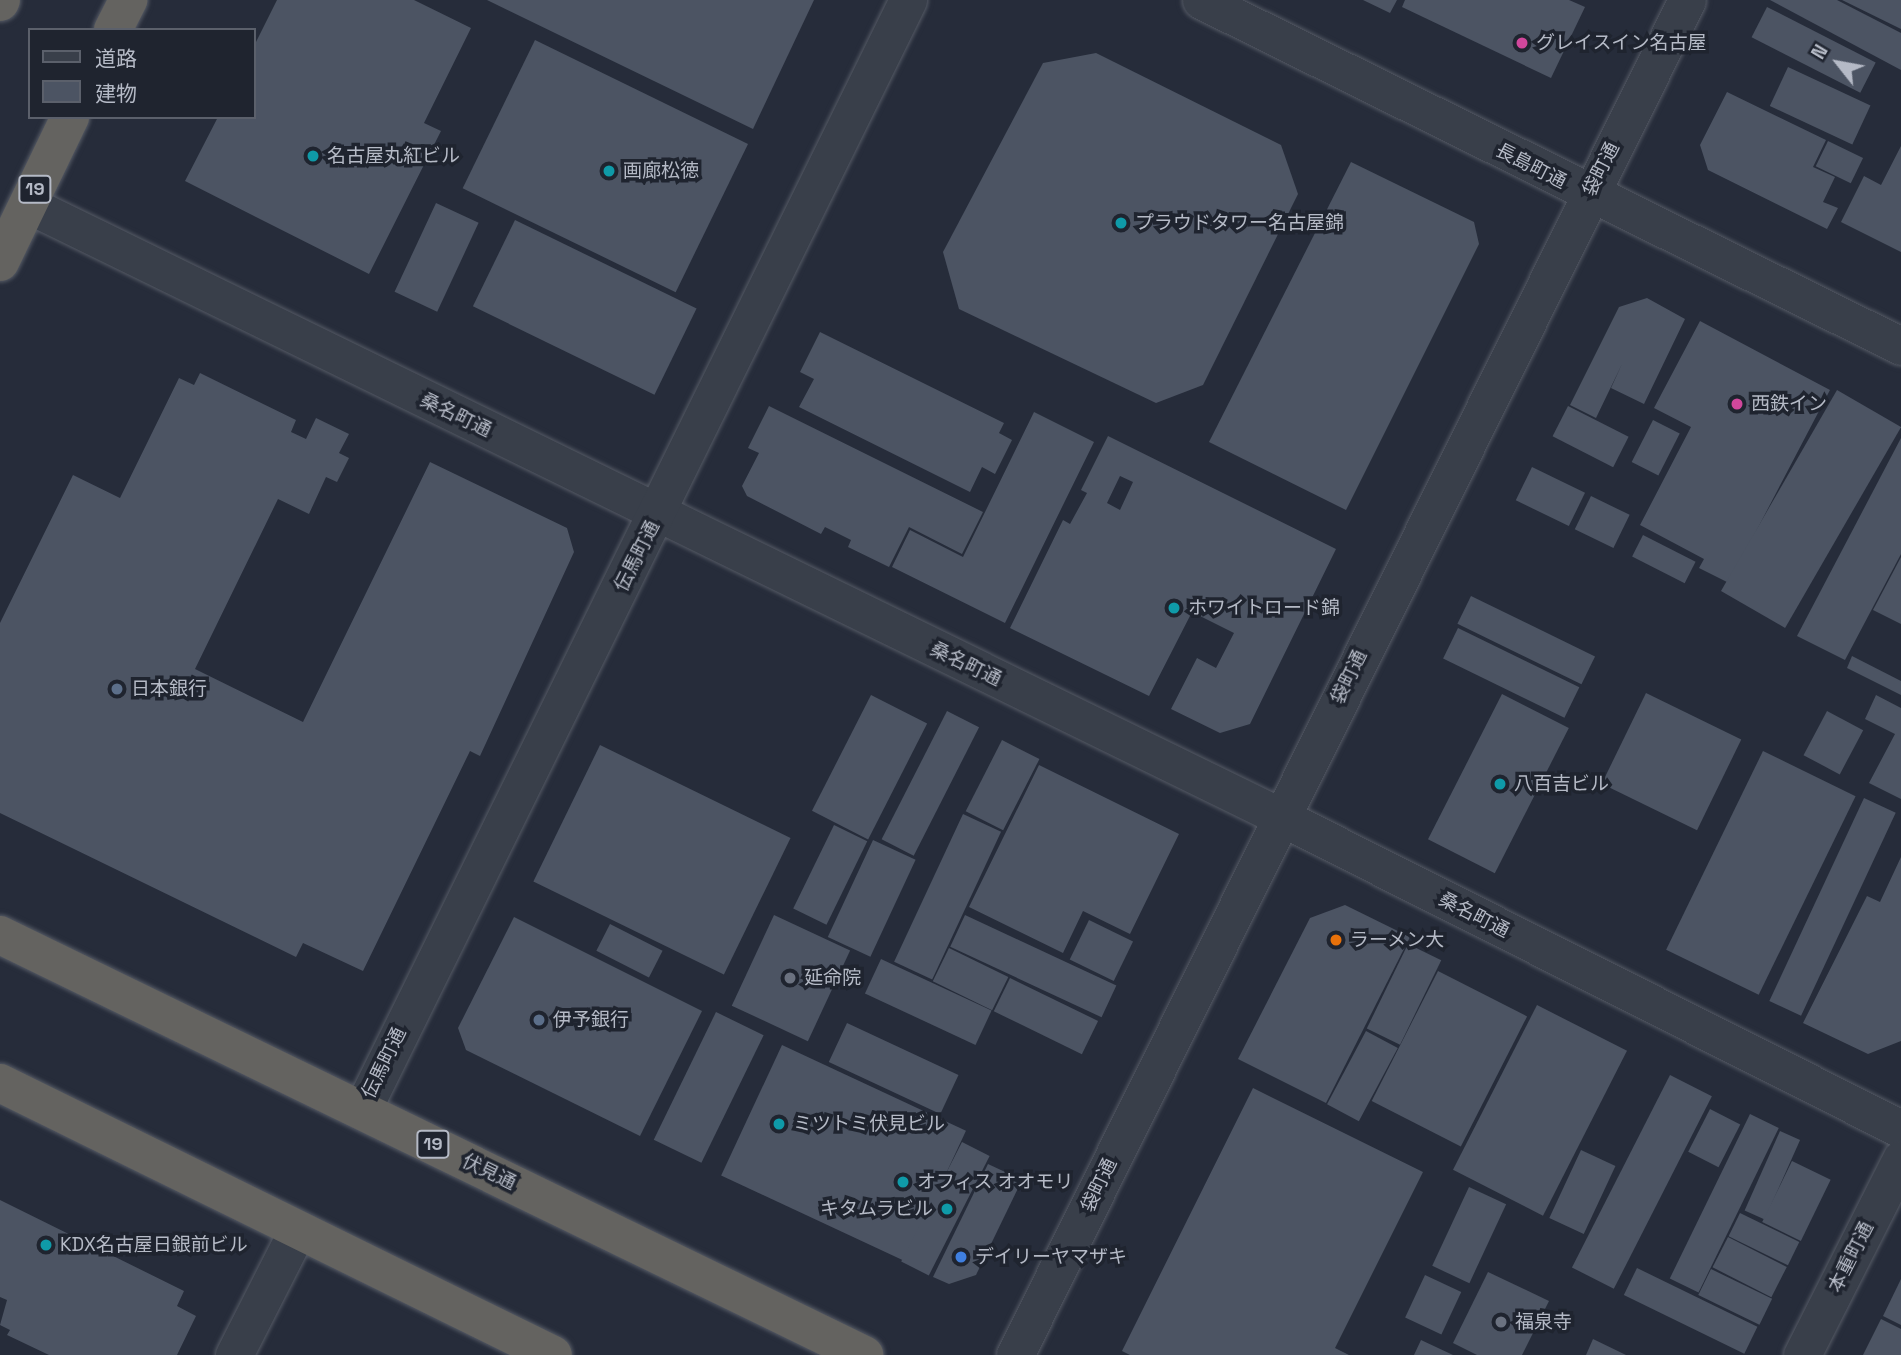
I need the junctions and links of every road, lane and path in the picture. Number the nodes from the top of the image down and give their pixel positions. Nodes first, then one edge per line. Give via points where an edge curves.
1 (128, 0) edge
2 (908, 0) edge
3 (1201, 0) edge
4 (1687, 0) edge
5 (114, 28) edge
6 (69, 119) edge
7 (1588, 194) junction
8 (27, 204) junction
9 (0, 262) edge
10 (1901, 346) edge
11 (659, 514) junction
12 (1281, 817) junction
13 (0, 935) edge
14 (0, 1083) edge
15 (362, 1110) junction
16 (1901, 1129) edge
17 (1901, 1159) edge
18 (298, 1231) junction
19 (234, 1355) edge
20 (553, 1355) edge
21 (864, 1355) edge
22 (1015, 1355) edge
23 (1802, 1355) edge

1 - 5 highway
2 - 11 street, 伝馬町通
3 - 7 street, 長島町通
4 - 7 street, 袋町通
6 - 8 highway, 19
7 - 10 street, 長島町通
7 - 12 street, 袋町通
8 - 9 highway, 19
8 - 11 street, 桑名町通
11 - 12 street, 桑名町通
11 - 15 street, 伝馬町通
12 - 16 street, 桑名町通
12 - 22 street, 袋町通
13 - 15 highway, 伏見通 / 19
14 - 18 highway
15 - 21 highway, 伏見通 / 19
17 - 23 street, 本重町通
18 - 19 street
18 - 20 highway

